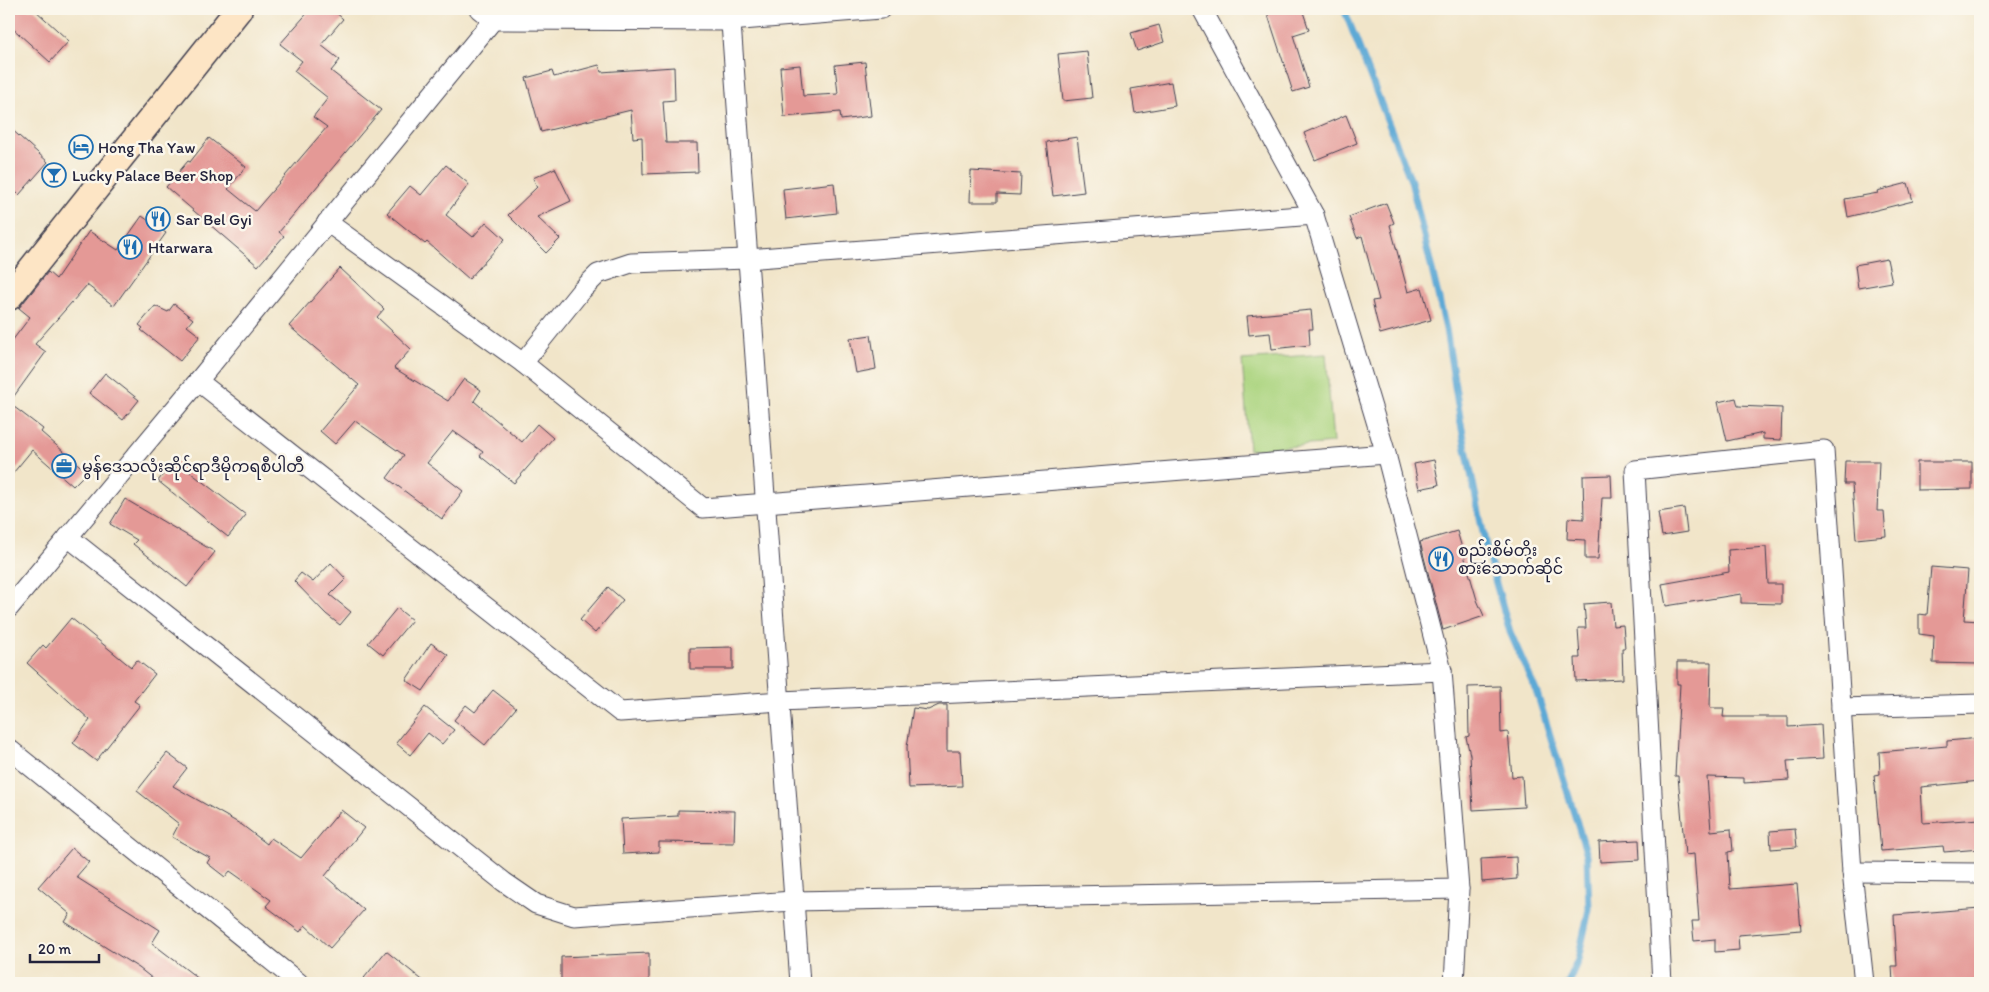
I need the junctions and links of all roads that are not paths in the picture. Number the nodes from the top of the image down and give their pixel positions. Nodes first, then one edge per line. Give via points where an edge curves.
1 (239, 9) edge
2 (881, 9) edge
3 (1202, 9) edge
4 (486, 14) edge
5 (730, 15) edge
6 (1314, 215) junction
7 (327, 222) junction
8 (747, 259) junction
9 (9, 297) edge
10 (523, 363) junction
11 (198, 381) junction
12 (1386, 454) junction
13 (764, 505) junction
14 (68, 537) junction
15 (9, 608) edge
16 (1442, 671) junction
17 (781, 701) junction
18 (1980, 704) edge
19 (1841, 708) junction
20 (9, 749) edge
21 (1852, 872) junction
22 (1980, 872) edge
23 (1459, 890) junction
24 (792, 901) junction
25 (299, 983) edge
26 (800, 983) edge
27 (1454, 983) edge
28 (1662, 983) edge
29 (1864, 983) edge

1 - 9 main road
2 - 5 street
3 - 6 street
4 - 5 street
4 - 7 street
5 - 8 street
6 - 8 street
6 - 12 street
7 - 10 street
7 - 11 street
8 - 10 street via 631,263 598,274
8 - 13 street
10 - 13 street via 703,508
11 - 14 street
11 - 17 street via 620,712
12 - 13 street
12 - 16 street
13 - 17 street
14 - 15 street
14 - 24 street via 536,904 574,916
16 - 17 street
16 - 23 street
17 - 24 street
18 - 19 street
19 - 21 street
19 - 28 street via 1824,450 1635,470
20 - 25 street
21 - 22 street
21 - 29 street
23 - 24 street
23 - 27 street
24 - 26 street

